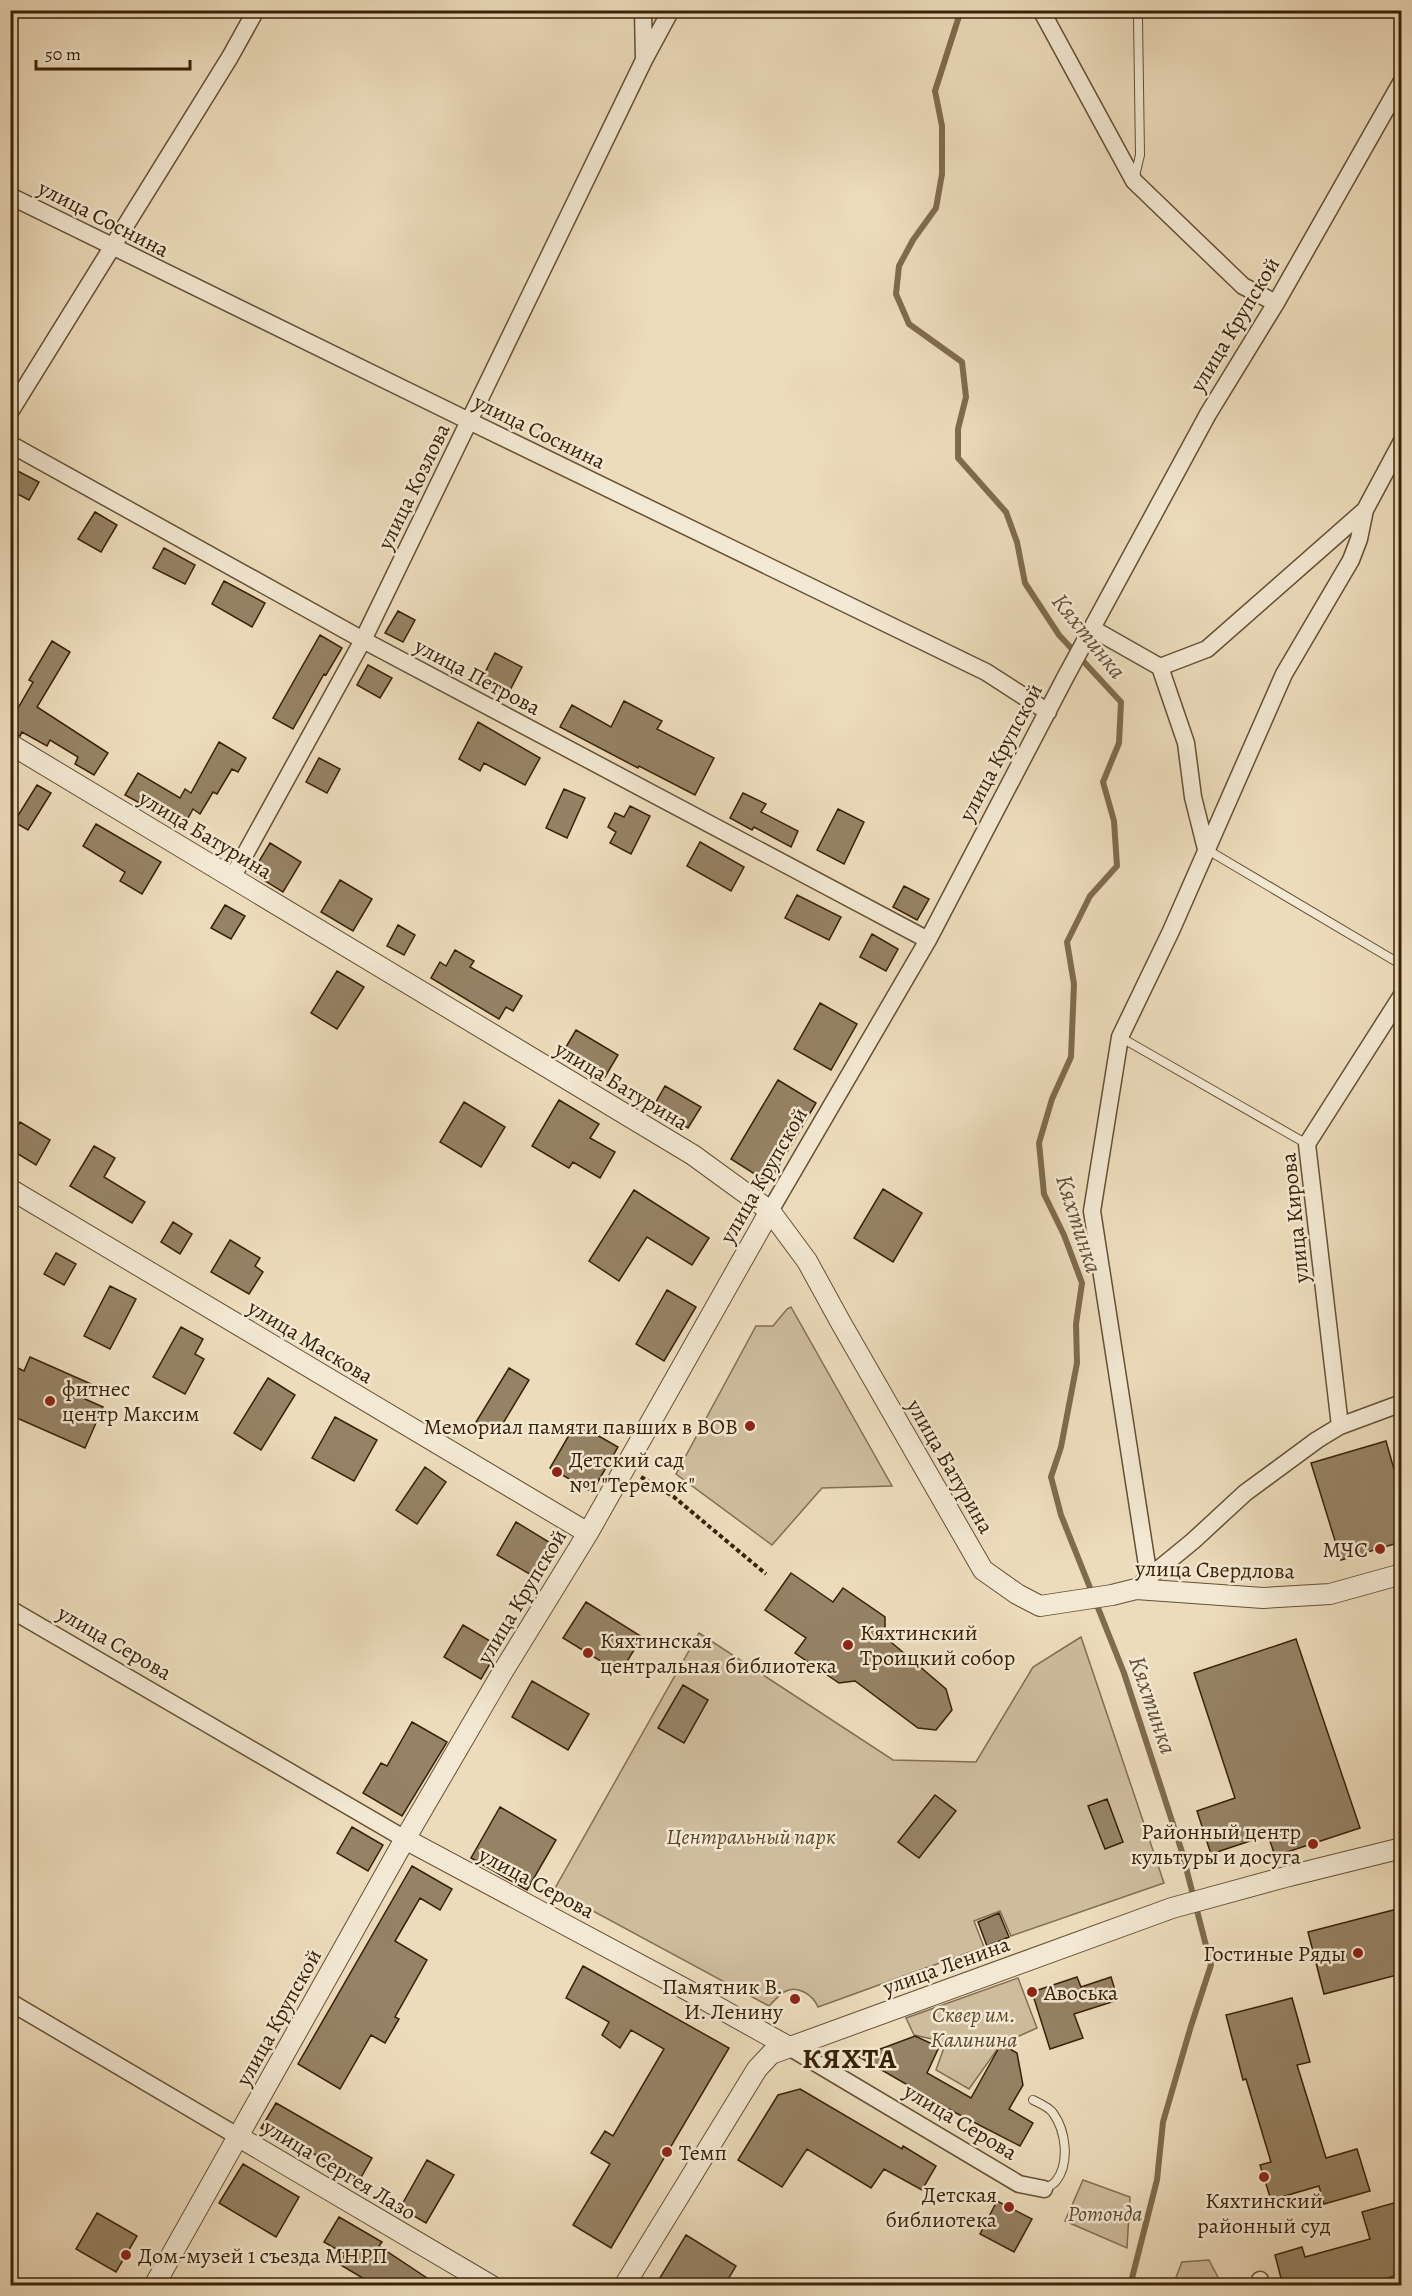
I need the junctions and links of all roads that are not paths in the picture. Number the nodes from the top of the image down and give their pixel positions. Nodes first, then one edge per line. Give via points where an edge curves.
1 (256, 10) edge
2 (643, 10) edge
3 (671, 10) edge
4 (1041, 10) edge
5 (1141, 10) edge
6 (644, 60) junction
7 (1401, 81) edge
8 (1134, 181) junction
9 (10, 196) edge
10 (112, 247) junction
11 (1276, 303) junction
12 (10, 412) edge
13 (469, 421) junction
14 (1401, 441) edge
15 (10, 444) edge
16 (1365, 510) junction
17 (1094, 629) junction
18 (363, 640) junction
19 (1160, 667) junction
20 (1048, 712) junction
21 (10, 744) edge
22 (1206, 849) junction
23 (232, 878) junction
24 (927, 940) junction
25 (1401, 965) edge
26 (1401, 995) edge
27 (1120, 1037) junction
28 (1306, 1144) junction
29 (10, 1189) edge
30 (770, 1211) junction
31 (1401, 1403) edge
32 (1340, 1426) junction
33 (588, 1533) junction
34 (1401, 1574) edge
35 (1142, 1583) junction
36 (1062, 1603) joint
37 (10, 1609) edge
38 (405, 1839) junction
39 (1401, 1848) edge
40 (10, 2002) edge
41 (789, 2047) junction
42 (1033, 2100) dead end
43 (239, 2137) junction
44 (1044, 2188) joint
45 (154, 2286) edge
46 (492, 2286) edge
47 (624, 2286) edge

1 - 10 street
2 - 6 street
3 - 6 street, улица Козлова
4 - 8 street
5 - 8 lane via 1140,155
6 - 13 street, улица Козлова
7 - 11 street, улица Крупской
8 - 11 street via 1243,286
9 - 10 street, улица Соснина
10 - 12 street
10 - 13 street, улица Соснина
11 - 17 street, улица Крупской via 1208,414
13 - 18 street, улица Козлова
13 - 20 street, улица Соснина via 986,672
14 - 16 street
15 - 18 street, улица Петрова
16 - 19 street via 1207,649
16 - 22 street via 1351,560 1284,675
17 - 19 street
17 - 20 street, улица Крупской
18 - 23 street, улица Козлова
18 - 24 street, улица Петрова
19 - 22 street via 1186,743 1193,797
20 - 24 street, улица Крупской
21 - 23 street, улица Батурина
22 - 25 lane
22 - 27 street
23 - 30 street, улица Батурина via 693,1155
24 - 30 street, улица Крупской
26 - 28 street, улица Кирова
27 - 28 lane
27 - 35 street via 1092,1211
28 - 32 street, улица Кирова
29 - 33 street, улица Маскова
30 - 33 street, улица Крупской
30 - 36 street, улица Батурина via 807,1261 983,1570 1040,1606
31 - 32 street
32 - 35 street via 1245,1493
33 - 38 street, улица Крупской
34 - 35 street, улица Свердлова via 1330,1594 1263,1598
35 - 36 street, улица Свердлова via 1112,1595
37 - 38 street, улица Серова
38 - 41 street, улица Серова
38 - 43 street, улица Крупской
39 - 41 street, улица Ленина via 1172,1908
40 - 43 street, улица Сергея Лазо
41 - 44 street, улица Серова via 1019,2184
41 - 47 street, улица Ленина via 771,2054 757,2069
42 - 44 lane via 1052,2112 1065,2152 1056,2182
43 - 45 street, улица Крупской
43 - 46 street, улица Сергея Лазо

